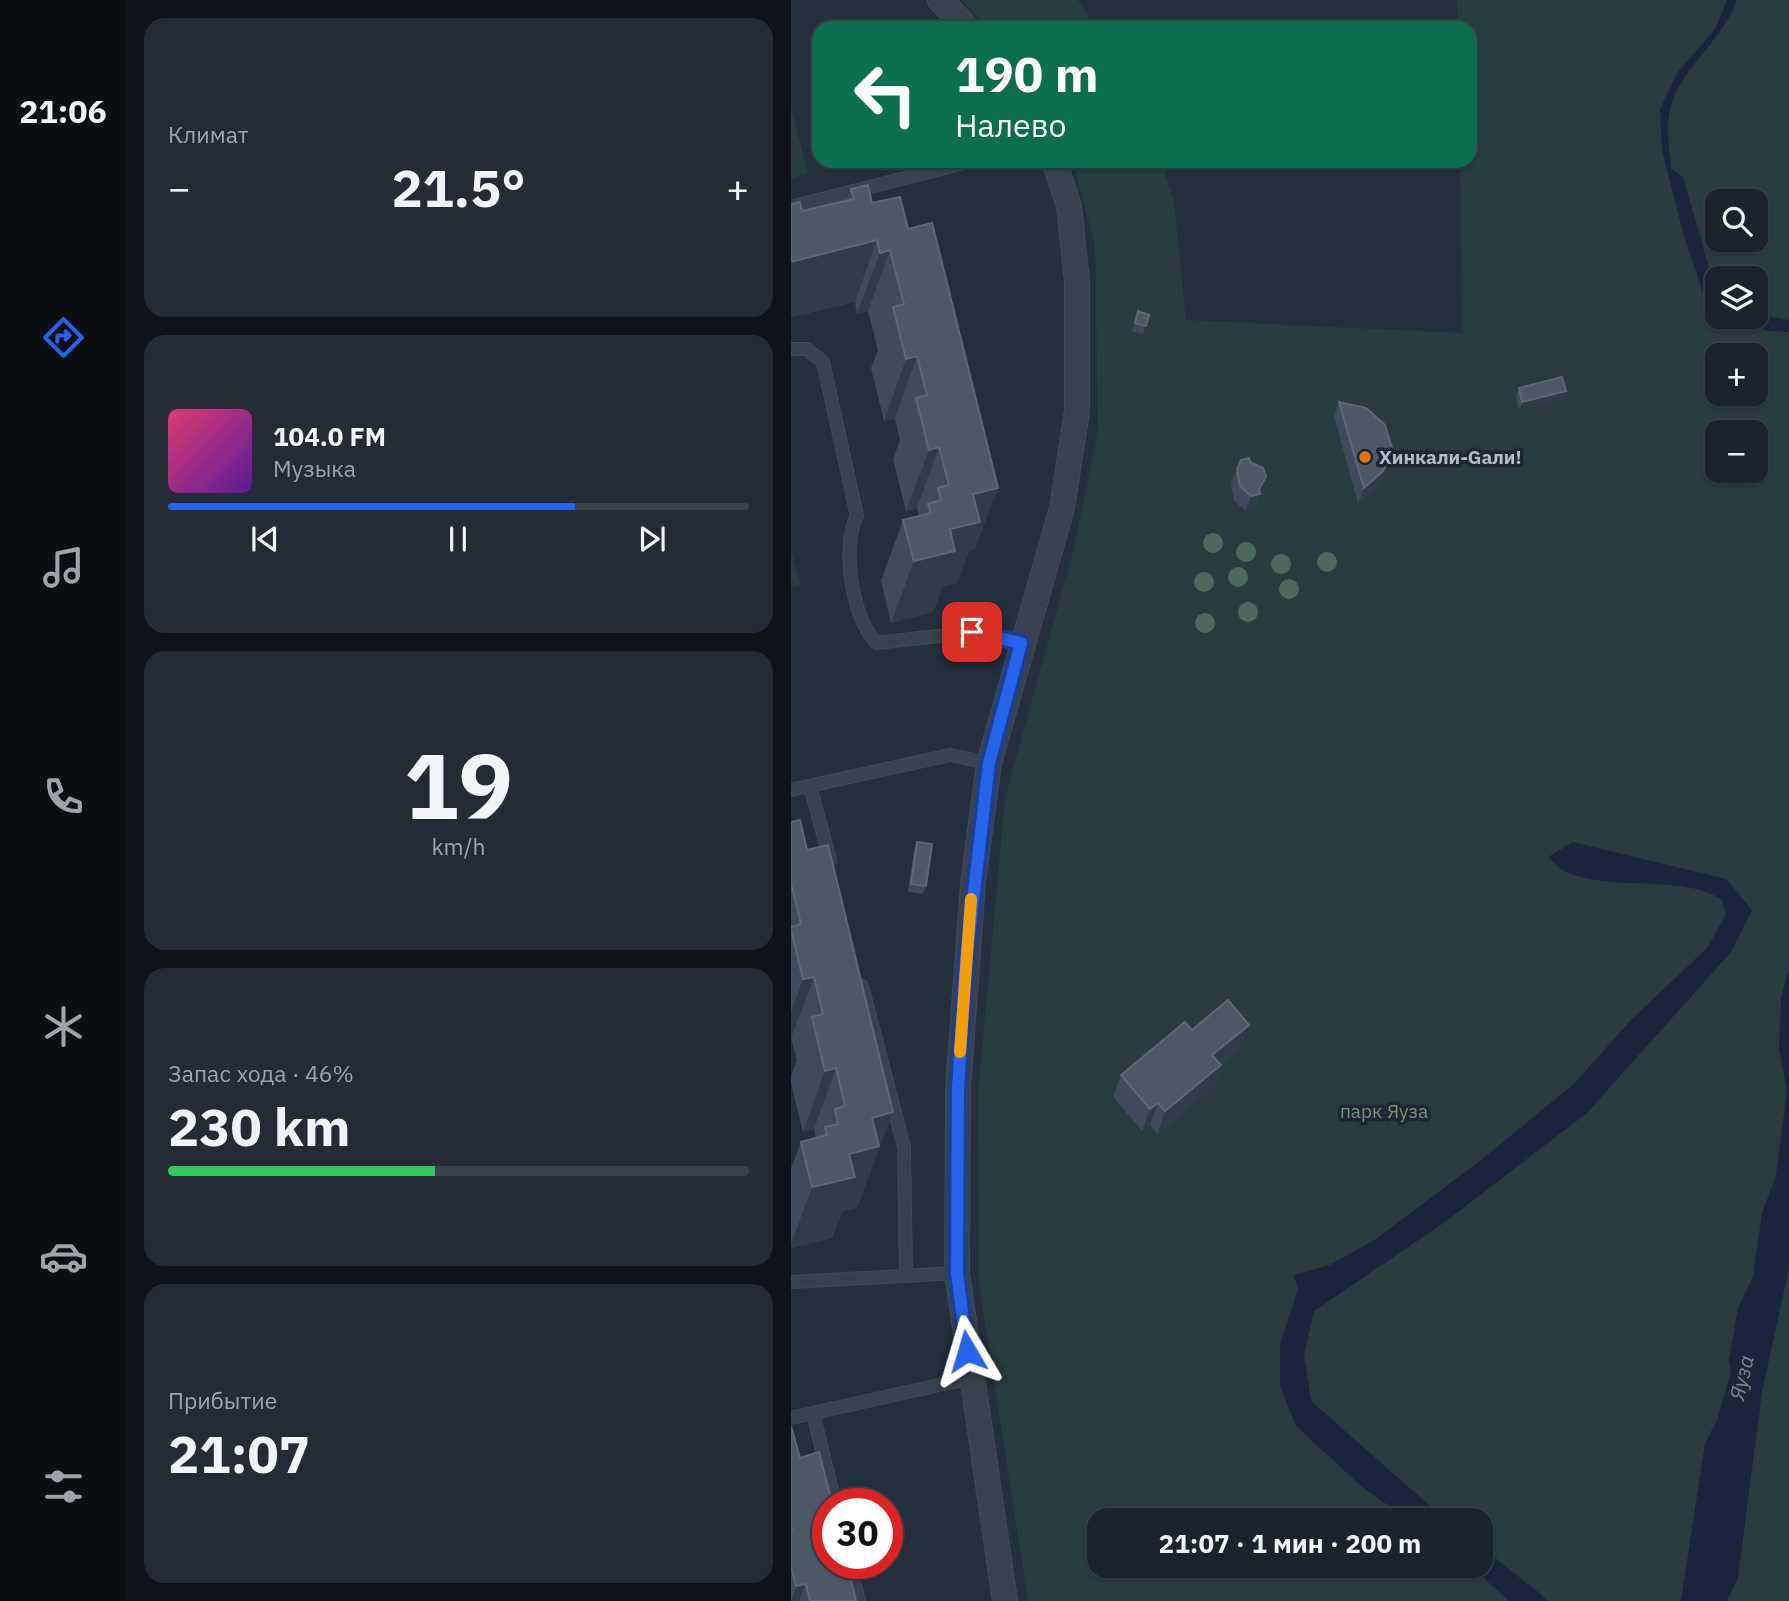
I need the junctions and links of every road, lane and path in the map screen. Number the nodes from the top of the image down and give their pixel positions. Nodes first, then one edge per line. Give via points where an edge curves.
1 (940, 0) edge
2 (960, 21) edge
3 (944, 168) edge
4 (1056, 168) edge
5 (791, 207) edge
6 (791, 348) edge
7 (1021, 643) junction
8 (989, 763) junction
9 (810, 786) junction
10 (791, 790) edge
11 (835, 880) edge
12 (859, 973) edge
13 (957, 1273) junction
14 (906, 1276) junction
15 (791, 1282) edge
16 (971, 1378) junction
17 (813, 1413) junction
18 (791, 1418) edge
19 (831, 1488) edge
20 (854, 1579) edge
21 (859, 1601) edge
22 (1006, 1601) edge

1 - 2 street
3 - 5 lane
4 - 7 street via 1069,206 1077,281 1077,411 1062,508
6 - 7 lane via 807,349 823,362 857,516 849,553 860,616 868,635 877,643 972,632
7 - 8 street
8 - 9 lane via 950,755
8 - 13 street via 966,961 958,1089
9 - 10 lane
9 - 11 lane
12 - 14 lane via 904,1147
13 - 14 lane
13 - 16 street
14 - 15 lane
16 - 17 lane
16 - 22 street
17 - 18 lane
17 - 19 lane
20 - 21 lane

